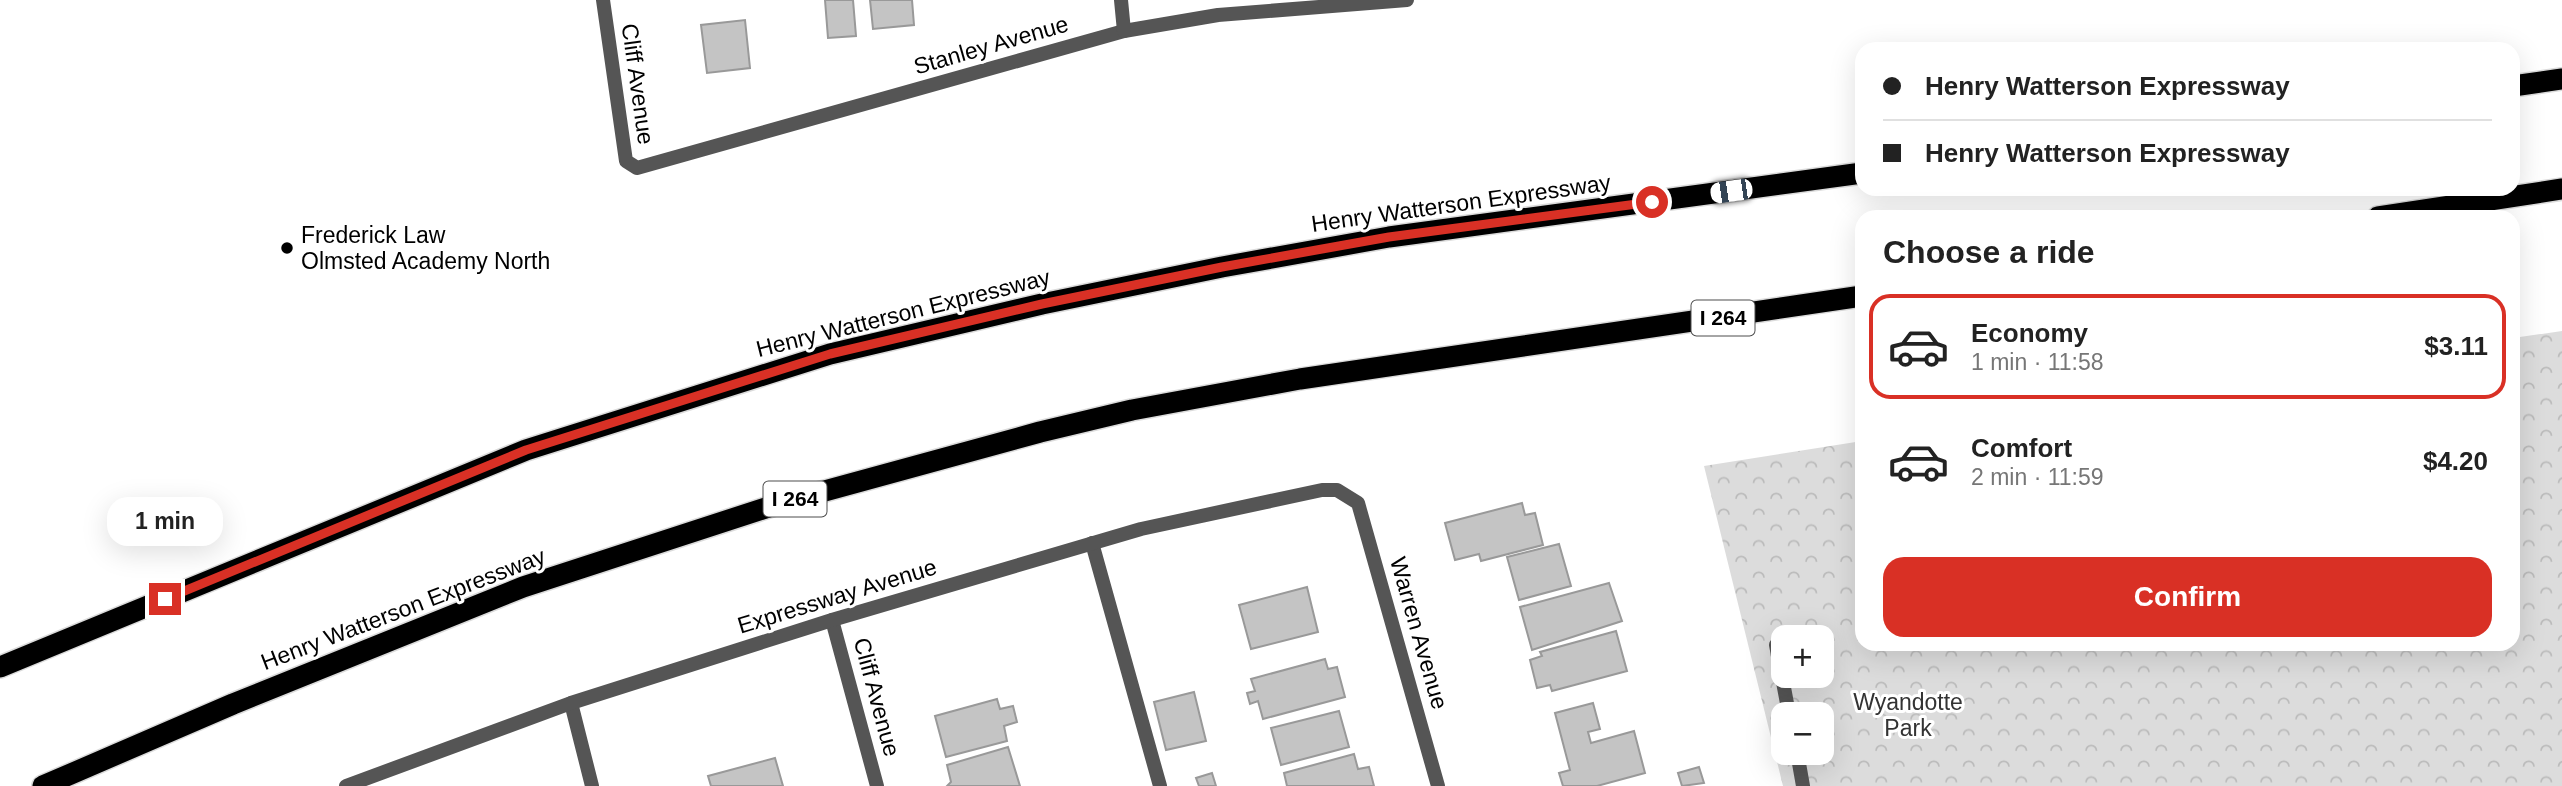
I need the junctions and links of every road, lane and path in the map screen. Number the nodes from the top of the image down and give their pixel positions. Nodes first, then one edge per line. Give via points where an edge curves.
1 (603, 0) edge
2 (1121, 0) edge
3 (1407, 0) edge
4 (1124, 31) junction
5 (2562, 79) edge
6 (2520, 85) edge
7 (637, 169) joint
8 (1855, 174) edge
9 (2562, 189) edge
10 (2520, 195) edge
11 (2516, 196) edge
12 (2424, 210) edge
13 (1855, 297) edge
14 (1350, 496) joint
15 (1092, 543) junction
16 (832, 620) junction
17 (0, 667) edge
18 (571, 703) junction
19 (1799, 765) edge
20 (43, 786) edge
21 (346, 786) edge
22 (592, 786) edge
23 (877, 786) edge
24 (1160, 786) edge
25 (1438, 786) edge
26 (1803, 786) edge

1 - 7 street, Cliff Avenue via 620,135 626,161
2 - 4 street
3 - 4 street, Stanley Avenue via 1218,15
4 - 7 street, Stanley Avenue
5 - 6 highway
8 - 17 highway, Henry Watterson Expressway via 1389,237 1055,301 830,354 526,450
9 - 10 highway
11 - 12 highway
13 - 20 highway, Henry Watterson Expressway / I 264 via 1300,379 1040,432 781,503 523,587
14 - 15 street, Expressway Avenue via 1322,490
14 - 25 street, Warren Avenue via 1359,503
15 - 16 street, Expressway Avenue
15 - 24 street
16 - 18 street, Expressway Avenue
16 - 23 street, Cliff Avenue
18 - 21 street, Expressway Avenue
18 - 22 street
19 - 26 street

